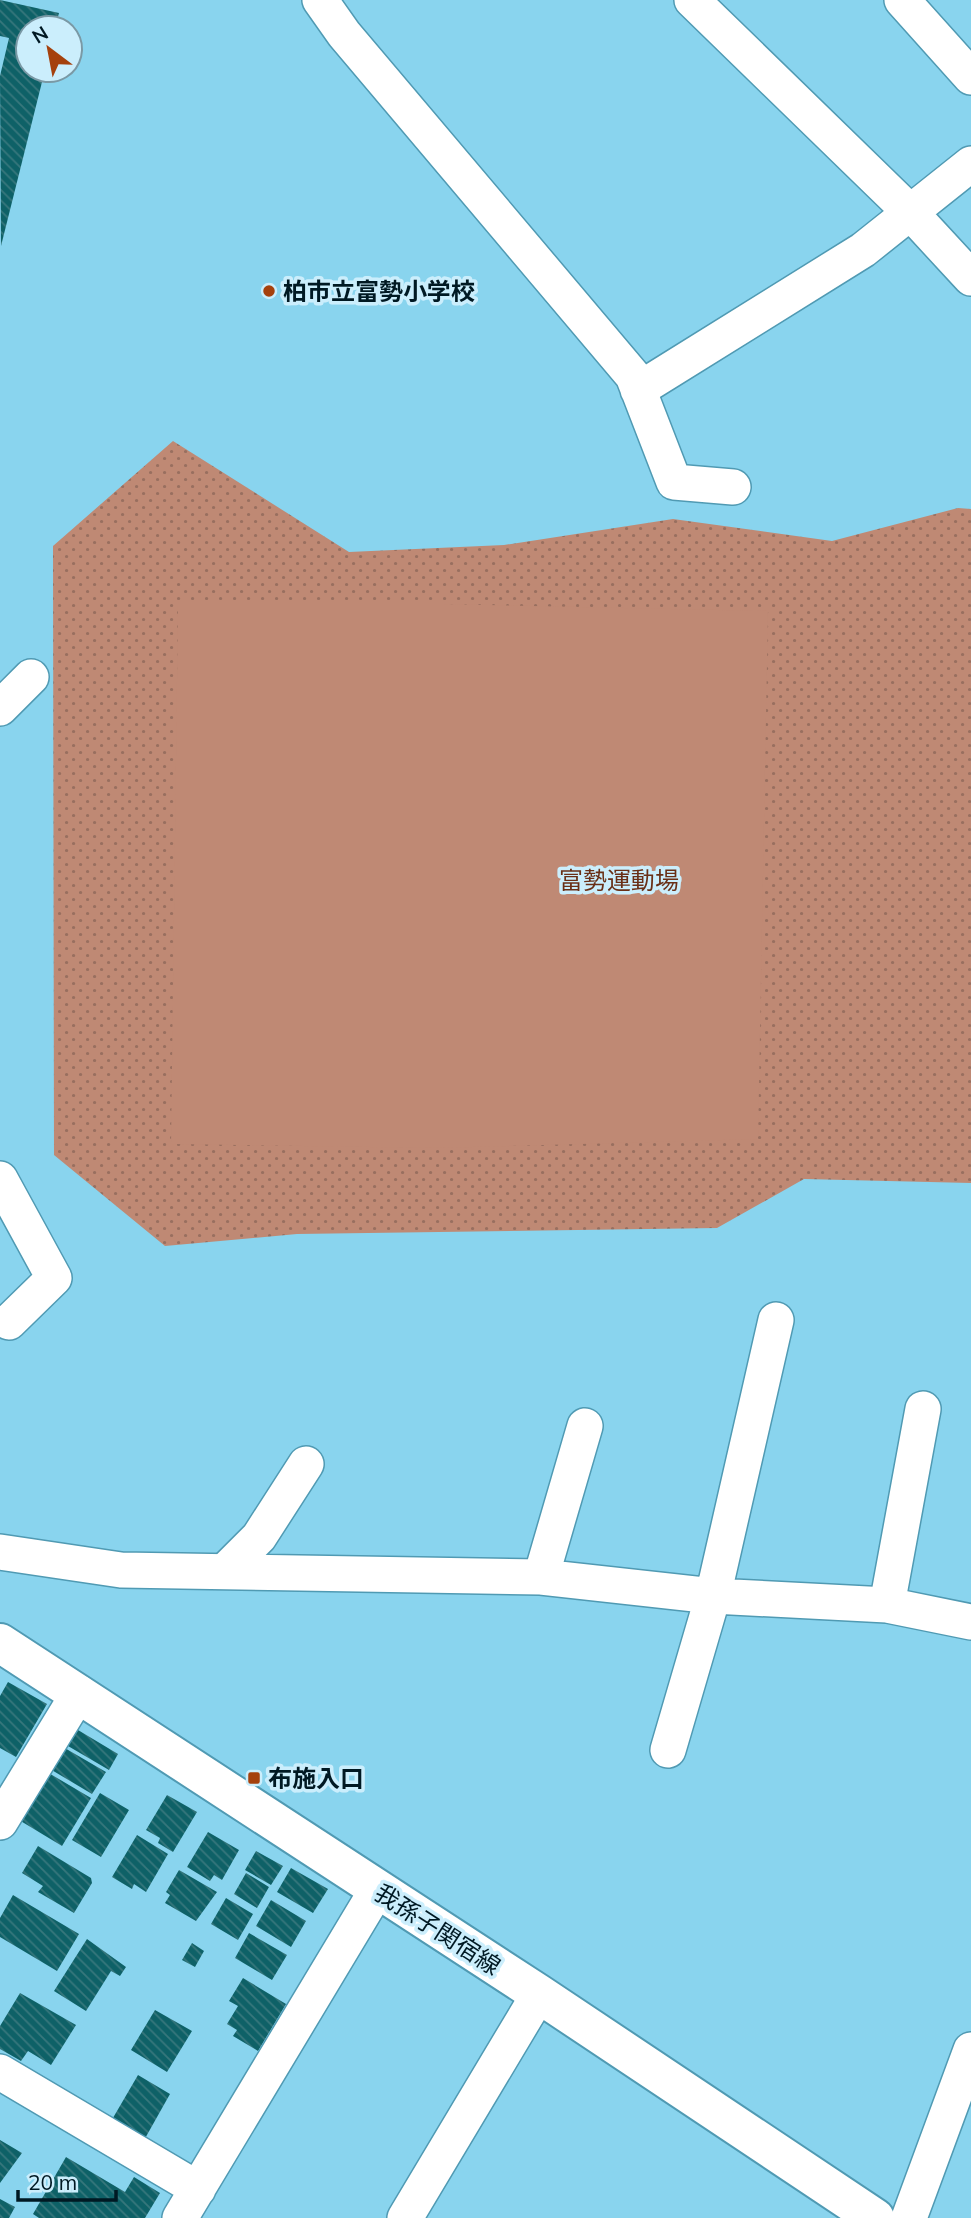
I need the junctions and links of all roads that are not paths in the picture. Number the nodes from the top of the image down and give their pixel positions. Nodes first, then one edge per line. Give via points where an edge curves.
1 (320, 0) edge
2 (692, 0) edge
3 (902, 0) edge
4 (971, 77) edge
5 (971, 164) edge
6 (911, 213) junction
7 (971, 278) edge
8 (638, 390) junction
9 (733, 487) dead end
10 (31, 677) dead end
11 (0, 708) edge
12 (0, 1179) edge
13 (776, 1320) dead end
14 (9, 1322) dead end
15 (923, 1409) dead end
16 (585, 1426) dead end
17 (306, 1464) dead end
18 (0, 1552) edge
19 (225, 1571) junction
20 (541, 1577) junction
21 (713, 1596) junction
22 (887, 1605) junction
23 (969, 1613) edge
24 (0, 1643) edge
25 (79, 1693) junction
26 (668, 1750) dead end
27 (0, 1822) edge
28 (377, 1890) junction
29 (539, 1994) junction
30 (971, 2050) edge
31 (0, 2072) edge
32 (189, 2204) edge
33 (405, 2218) edge
34 (875, 2218) edge
35 (909, 2218) edge

1 - 8 street via 633,376
2 - 6 street
3 - 4 street
5 - 6 street
6 - 7 street
6 - 8 street via 863,250
8 - 9 street via 674,482
10 - 11 street
12 - 14 street via 54,1278
13 - 21 street
15 - 22 street
16 - 20 street
17 - 19 street via 259,1537
18 - 19 street via 121,1570
19 - 20 street
20 - 21 street
21 - 22 street
21 - 26 street
22 - 23 street
24 - 25 main road, 我孫子関宿線
25 - 27 street
25 - 28 main road, 我孫子関宿線
28 - 29 main road, 我孫子関宿線
28 - 32 street
29 - 33 street
29 - 34 main road, 我孫子関宿線
30 - 35 street
31 - 32 street

